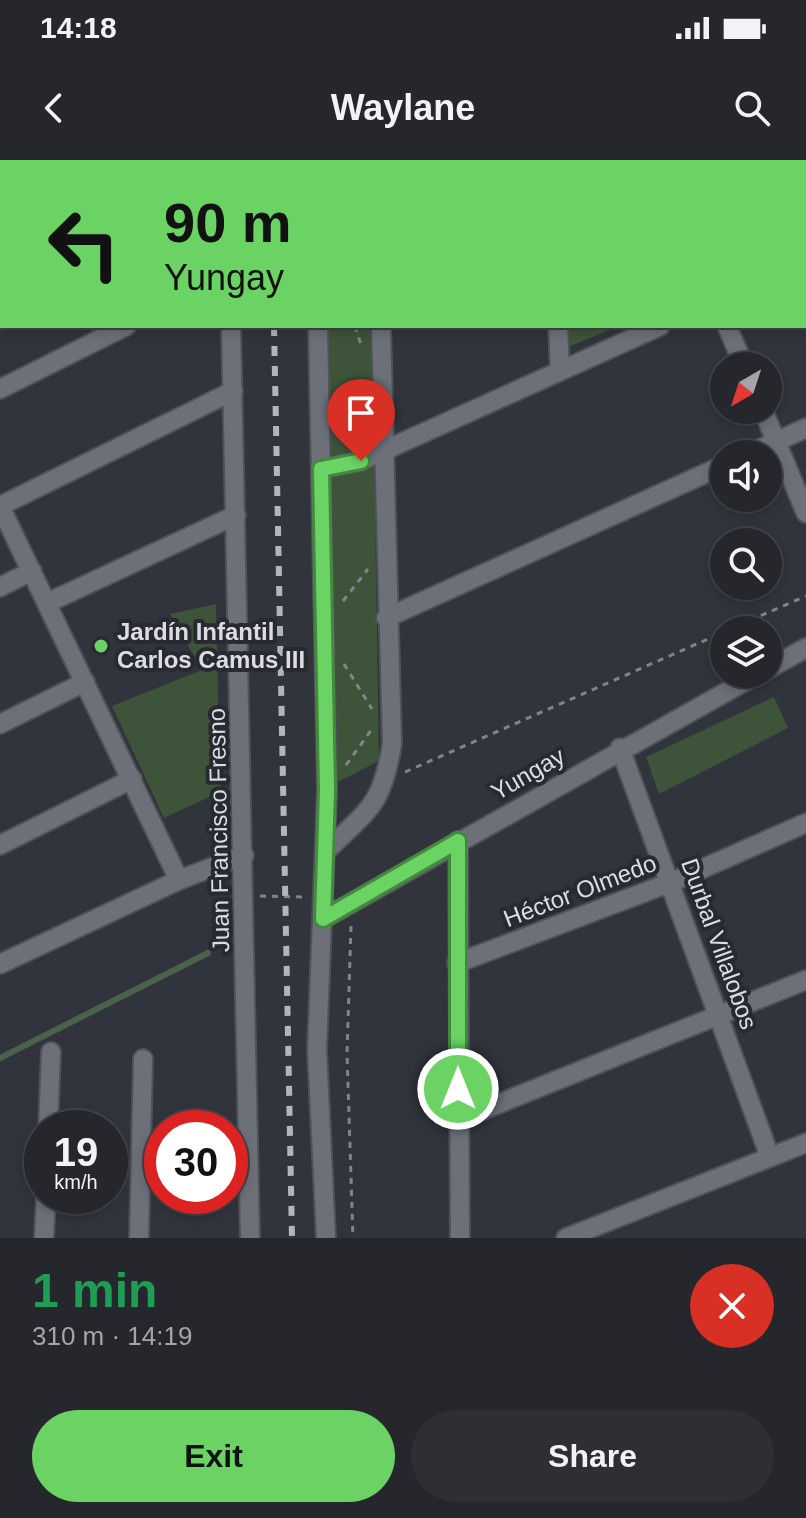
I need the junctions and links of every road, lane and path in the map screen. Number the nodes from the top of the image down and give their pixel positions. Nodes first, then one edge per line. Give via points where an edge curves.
1 (122, 328) edge
2 (231, 328) edge
3 (318, 328) edge
4 (381, 328) edge
5 (558, 328) edge
6 (656, 328) edge
7 (728, 328) edge
8 (738, 352) edge
9 (560, 371) junction
10 (0, 389) edge
11 (233, 391) junction
12 (806, 428) edge
13 (780, 440) edge
14 (383, 451) junction
15 (782, 456) edge
16 (321, 469) junction
17 (710, 471) edge
18 (0, 506) edge
19 (806, 513) edge
20 (236, 515) junction
21 (376, 559) dead end
22 (32, 571) junction
23 (0, 587) edge
24 (806, 596) edge
25 (343, 602) dead end
26 (47, 603) junction
27 (760, 616) edge
28 (386, 618) junction
29 (710, 638) edge
30 (806, 648) edge
31 (782, 661) edge
32 (344, 664) dead end
33 (85, 682) junction
34 (732, 688) edge
35 (0, 724) edge
36 (620, 748) junction
37 (132, 779) junction
38 (386, 780) junction
39 (327, 790) junction
40 (806, 823) edge
41 (458, 841) junction
42 (0, 845) edge
43 (327, 850) junction
44 (244, 855) junction
45 (179, 880) junction
46 (672, 882) junction
47 (244, 896) junction
48 (324, 898) junction
49 (351, 905) junction
50 (323, 919) junction
51 (457, 963) junction
52 (0, 964) edge
53 (806, 980) edge
54 (718, 1016) junction
55 (51, 1052) dead end
56 (143, 1059) dead end
57 (49, 1110) edge
58 (458, 1120) junction
59 (806, 1143) edge
60 (770, 1157) junction
61 (45, 1214) edge
62 (44, 1238) edge
63 (139, 1238) edge
64 (250, 1238) edge
65 (326, 1238) edge
66 (353, 1238) edge
67 (460, 1238) edge
68 (566, 1238) edge

1 - 10 street
2 - 11 street, Juan Francisco Fresno
3 - 16 street
4 - 14 street
5 - 9 street
6 - 9 street
7 - 8 street
9 - 14 street
11 - 18 street
11 - 20 street, Juan Francisco Fresno
12 - 13 street
14 - 16 street
14 - 28 street
15 - 19 street
16 - 39 street
17 - 28 street
18 - 22 street
20 - 26 street
20 - 44 street, Juan Francisco Fresno
21 - 25 path
22 - 23 street
22 - 26 street
24 - 27 path
26 - 33 street
28 - 38 street via 392,744
29 - 38 path
30 - 31 street
32 - 39 path via 378,720
33 - 35 street
33 - 37 street
34 - 36 street, Yungay
36 - 41 street, Yungay
36 - 46 street, Durbal Villalobos
37 - 42 street
37 - 45 street
38 - 43 street via 378,800
39 - 43 street
40 - 46 street, Héctor Olmedo
41 - 49 street, Yungay
41 - 51 street
43 - 48 street
44 - 45 street
44 - 47 street, Juan Francisco Fresno
45 - 52 street
46 - 51 street, Héctor Olmedo
46 - 54 street, Durbal Villalobos
47 - 48 path
47 - 64 street, Juan Francisco Fresno
48 - 50 street
49 - 50 street, Yungay
49 - 66 path via 347,1053
50 - 65 street via 317,1050
51 - 58 street
53 - 54 street
54 - 58 street
54 - 60 street, Durbal Villalobos
55 - 57 street
56 - 63 street
58 - 67 street
59 - 60 street
60 - 68 street
61 - 62 street

